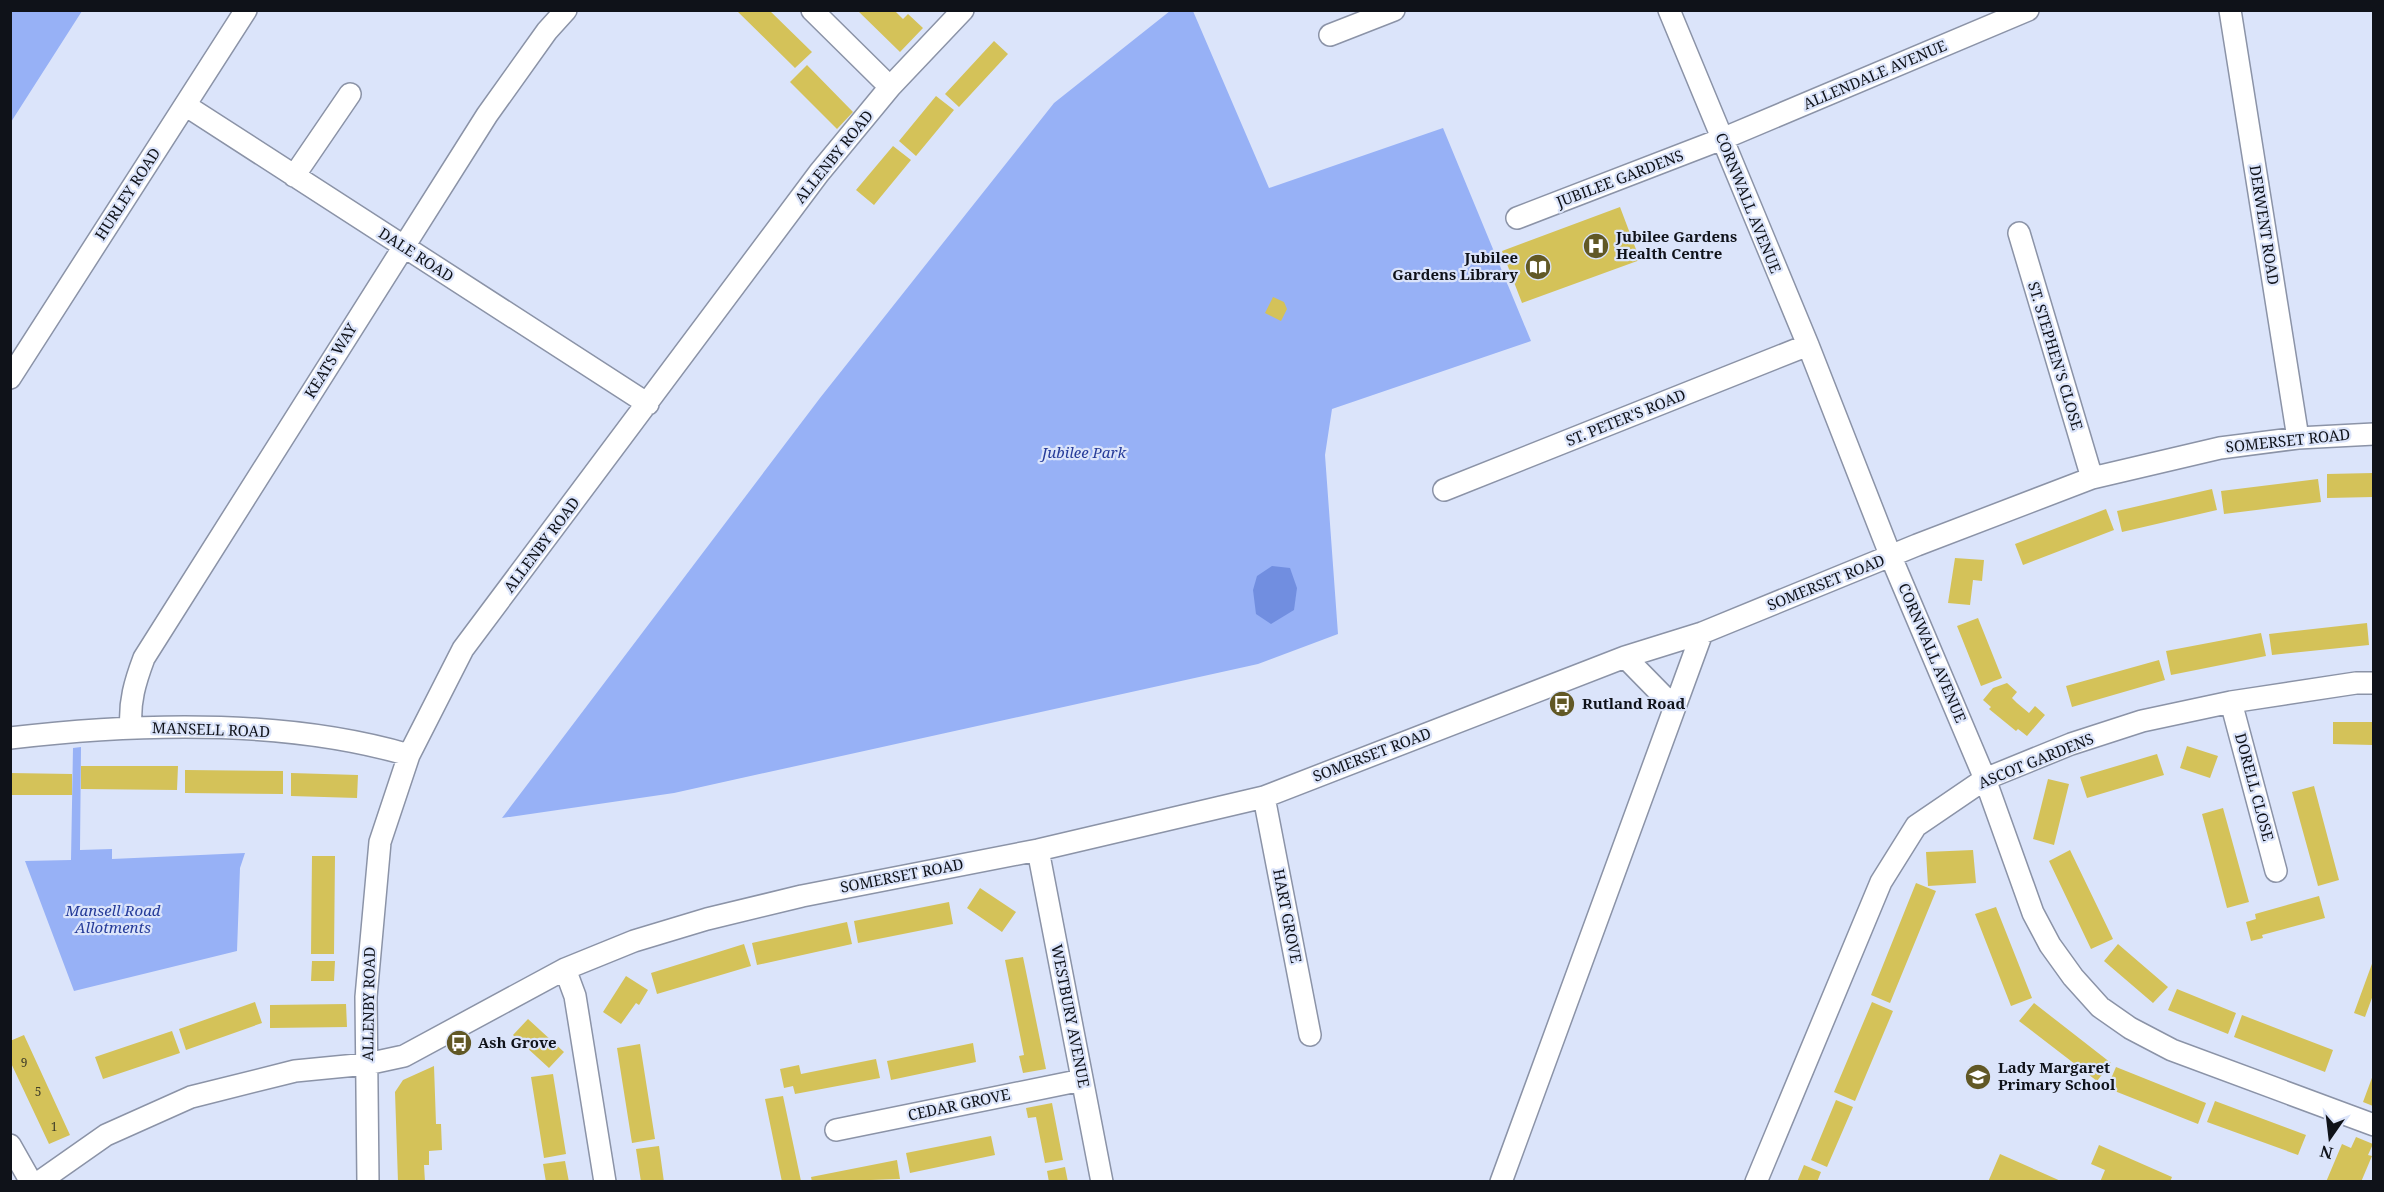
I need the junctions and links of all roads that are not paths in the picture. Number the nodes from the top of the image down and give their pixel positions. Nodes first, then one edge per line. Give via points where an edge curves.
1 (246, 10) edge
2 (566, 10) edge
3 (812, 10) edge
4 (963, 10) edge
5 (1394, 10) edge
6 (1669, 10) edge
7 (2028, 10) edge
8 (2230, 10) edge
9 (1991, 17) edge
10 (1330, 34) dead end
11 (890, 87) junction
12 (350, 94) dead end
13 (185, 105) junction
14 (1722, 139) junction
15 (294, 176) junction
16 (1517, 218) dead end
17 (2019, 233) dead end
18 (403, 246) junction
19 (1808, 345) junction
20 (10, 378) edge
21 (648, 404) junction
22 (2373, 434) edge
23 (2298, 438) junction
24 (2092, 478) junction
25 (1444, 490) dead end
26 (1891, 557) junction
27 (1702, 633) junction
28 (1625, 657) junction
29 (2373, 683) edge
30 (2231, 702) junction
31 (1673, 706) junction
32 (131, 727) junction
33 (10, 738) edge
34 (409, 755) junction
35 (1985, 779) junction
36 (1264, 797) junction
37 (1038, 850) junction
38 (2276, 871) dead end
39 (565, 969) junction
40 (1310, 1035) dead end
41 (367, 1064) junction
42 (1082, 1080) junction
43 (2373, 1125) edge
44 (836, 1130) dead end
45 (10, 1144) edge
46 (31, 1182) edge
47 (39, 1182) edge
48 (368, 1182) edge
49 (605, 1182) edge
50 (1102, 1182) edge
51 (1501, 1182) edge
52 (1756, 1182) edge

1 - 13 street, HURLEY ROAD
2 - 18 street, KEATS WAY via 487,115
3 - 11 street
4 - 11 street, ALLENBY ROAD
5 - 10 street
6 - 14 street, CORNWALL AVENUE
7 - 9 street, ALLENDALE AVENUE
8 - 23 street, DERWENT ROAD
9 - 14 street, ALLENDALE AVENUE
11 - 21 street, ALLENBY ROAD via 819,173
12 - 15 street
13 - 15 street, DALE ROAD
13 - 20 street, HURLEY ROAD
14 - 16 street, JUBILEE GARDENS
14 - 19 street, CORNWALL AVENUE
15 - 18 street, DALE ROAD
17 - 24 street, ST. STEPHEN'S CLOSE
18 - 21 street, DALE ROAD
18 - 32 street, KEATS WAY via 144,658 133,688
19 - 25 street, ST. PETER'S ROAD
19 - 26 street, CORNWALL AVENUE
21 - 34 street, ALLENBY ROAD via 463,649
22 - 23 street, SOMERSET ROAD
23 - 24 street, SOMERSET ROAD via 2200,451
24 - 26 street, SOMERSET ROAD
26 - 27 street, SOMERSET ROAD
26 - 35 street, CORNWALL AVENUE
27 - 28 street, SOMERSET ROAD
27 - 31 street
28 - 31 street
28 - 36 street, SOMERSET ROAD
29 - 30 street, ASCOT GARDENS
30 - 35 street, ASCOT GARDENS via 2142,721 2071,744
30 - 38 street, DORELL CLOSE
31 - 51 street
32 - 33 street, MANSELL ROAD
32 - 34 street, MANSELL ROAD via 295,734
34 - 41 street, ALLENBY ROAD via 380,842 366,997
35 - 43 street, CORNWALL AVENUE via 2033,913 2073,978 2100,1007 2172,1050
35 - 52 street, ASCOT GARDENS via 1916,826 1881,882
36 - 37 street, SOMERSET ROAD
36 - 40 street, HART GROVE
37 - 39 street, SOMERSET ROAD via 802,896 707,919 634,941
37 - 42 street, WESTBURY AVENUE
39 - 41 street, SOMERSET ROAD via 404,1056
39 - 49 street via 575,996
41 - 47 street, SOMERSET ROAD via 295,1071 191,1097 106,1135
41 - 48 street, ALLENBY ROAD
42 - 44 street, CEDAR GROVE
42 - 50 street, WESTBURY AVENUE
45 - 46 street

